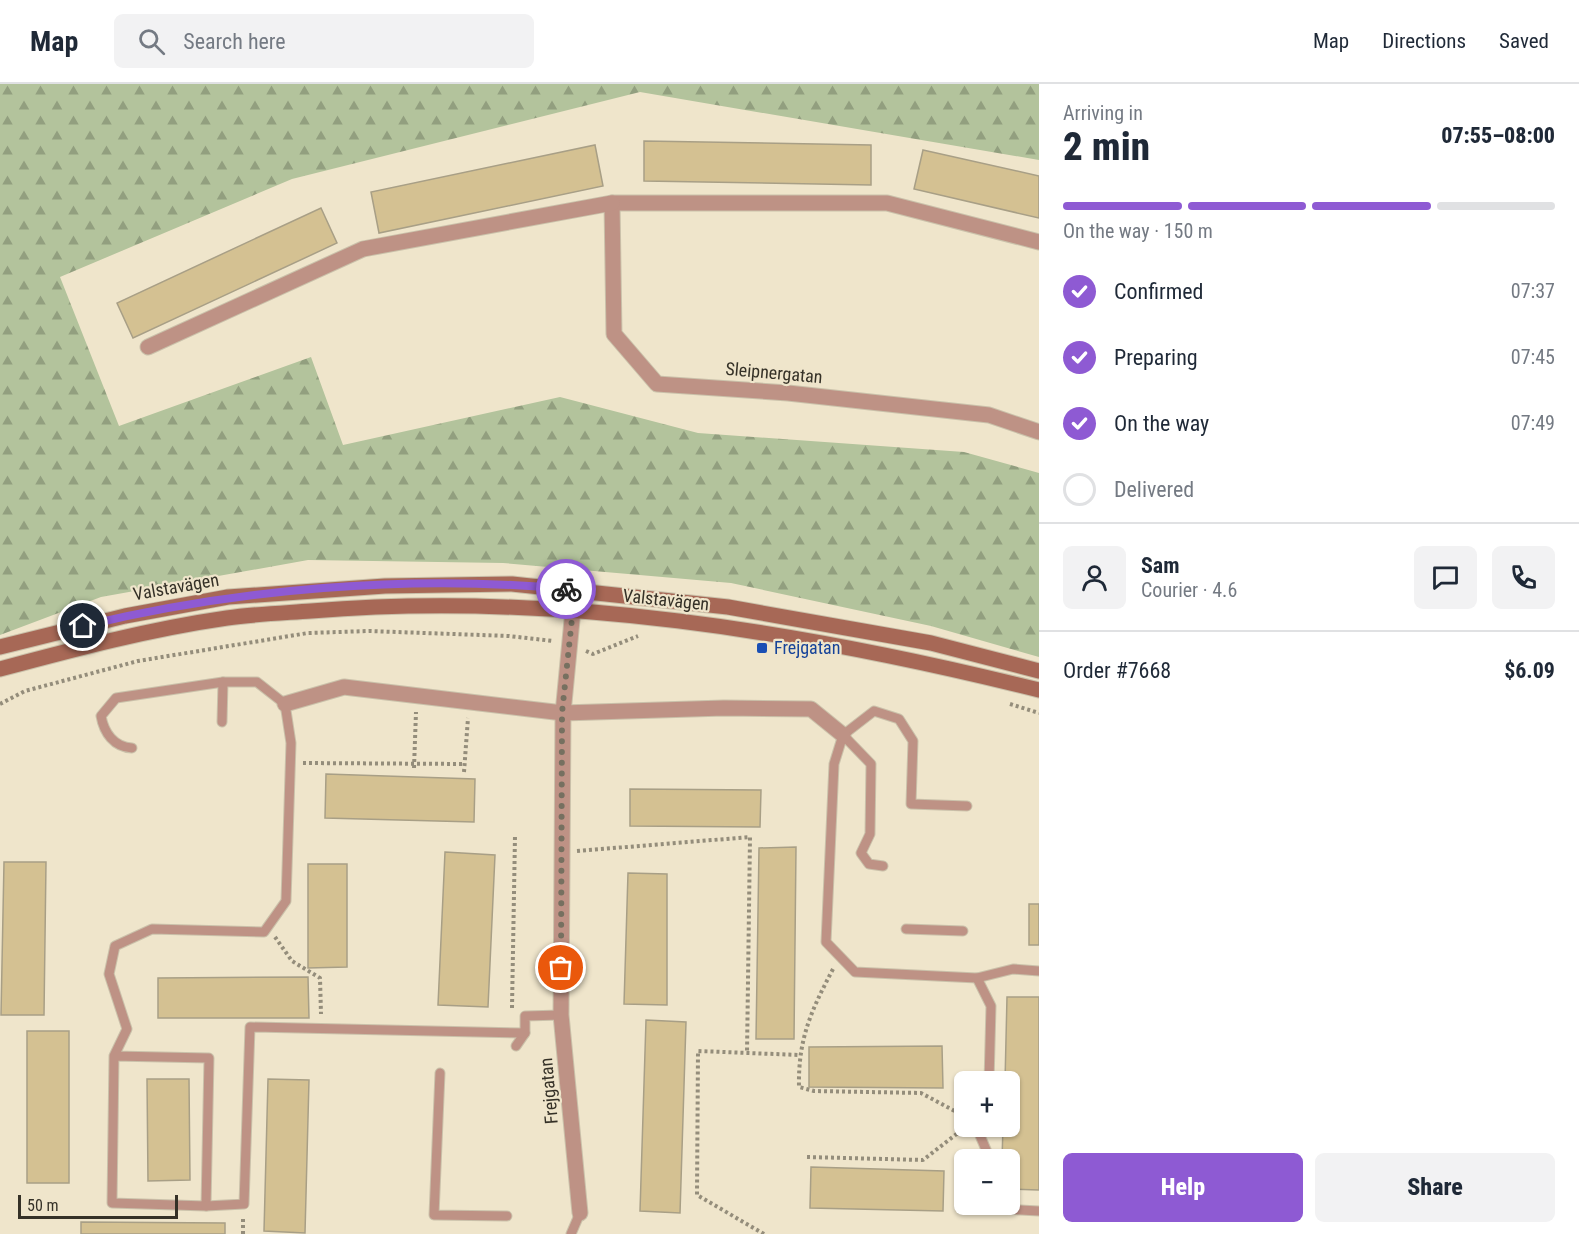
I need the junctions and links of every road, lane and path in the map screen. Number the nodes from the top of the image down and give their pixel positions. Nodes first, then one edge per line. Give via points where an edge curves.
1 (612, 203) junction
2 (1039, 242) edge
3 (148, 347) dead end
4 (1039, 432) edge
5 (575, 590) junction
6 (573, 610) junction
7 (648, 637) dead end
8 (569, 643) junction
9 (0, 647) edge
10 (0, 669) edge
11 (1039, 671) edge
12 (223, 682) junction
13 (1039, 690) edge
14 (416, 696) junction
15 (469, 703) junction
16 (1006, 703) dead end
17 (285, 704) junction
18 (0, 705) edge
19 (562, 713) junction
20 (1039, 713) edge
21 (222, 722) dead end
22 (843, 735) junction
23 (132, 748) dead end
24 (290, 763) junction
25 (465, 765) junction
26 (414, 766) junction
27 (464, 772) dead end
28 (967, 806) dead end
29 (515, 836) dead end
30 (562, 852) junction
31 (883, 866) dead end
32 (268, 927) junction
33 (906, 929) dead end
34 (963, 931) dead end
35 (840, 956) junction
36 (1039, 970) edge
37 (977, 978) junction
38 (561, 1015) junction
39 (321, 1029) junction
40 (512, 1033) junction
41 (525, 1033) junction
42 (516, 1046) dead end
43 (747, 1053) junction
44 (799, 1055) junction
45 (114, 1056) junction
46 (989, 1071) edge
47 (440, 1073) dead end
48 (954, 1111) edge
49 (954, 1135) edge
50 (807, 1157) dead end
51 (206, 1206) junction
52 (1020, 1210) edge
53 (1039, 1211) edge
54 (580, 1213) joint
55 (507, 1216) dead end
56 (571, 1234) edge
57 (765, 1234) edge

1 - 2 street via 887,203
1 - 3 street via 363,249
1 - 4 street, Sleipnergatan via 614,334 657,384 788,393 989,415
5 - 6 street, Frejgatan
5 - 9 street, Valstavägen via 512,584 385,586 228,597 125,616
5 - 11 street, Valstavägen via 728,607 931,643
6 - 8 street, Frejgatan
6 - 10 street, Valstavägen via 384,605 229,617 126,635
6 - 13 street, Valstavägen via 722,625 924,662
7 - 8 path via 637,636 593,654
8 - 18 path via 508,636 308,633 138,661 25,691
8 - 19 street, Frejgatan
12 - 17 lane via 257,682
12 - 21 lane
12 - 23 lane via 116,698 101,716 103,728 123,748
14 - 15 street
14 - 17 street via 344,687
14 - 26 path
15 - 19 street
15 - 25 path
16 - 20 path
17 - 24 lane
19 - 22 street via 811,709
19 - 30 street, Frejgatan
22 - 28 lane via 874,711 899,719 913,741 911,804
22 - 31 lane via 871,764 870,834 861,853 869,864
22 - 35 lane via 834,764 826,942
24 - 26 path
24 - 32 lane via 286,901
25 - 26 path
25 - 27 path
29 - 40 path
30 - 38 street, Frejgatan
30 - 43 path via 750,837
32 - 39 path via 292,961 320,978
32 - 45 lane via 264,932 152,929 115,946 109,974 127,1029
33 - 34 lane
35 - 37 lane via 855,972
35 - 44 path via 814,1005
36 - 37 lane via 1013,969
37 - 46 lane via 991,1006
38 - 41 lane via 525,1016
38 - 54 street, Frejgatan
39 - 40 lane
39 - 51 lane via 250,1027 244,1204
40 - 41 lane
41 - 42 lane
43 - 44 path
43 - 57 path via 698,1051 697,1195
44 - 48 path via 799,1087 814,1091 921,1093
45 - 51 lane via 112,1203
45 - 51 lane via 209,1058
47 - 55 lane via 434,1215
49 - 50 path via 923,1160
52 - 53 lane
54 - 56 lane

